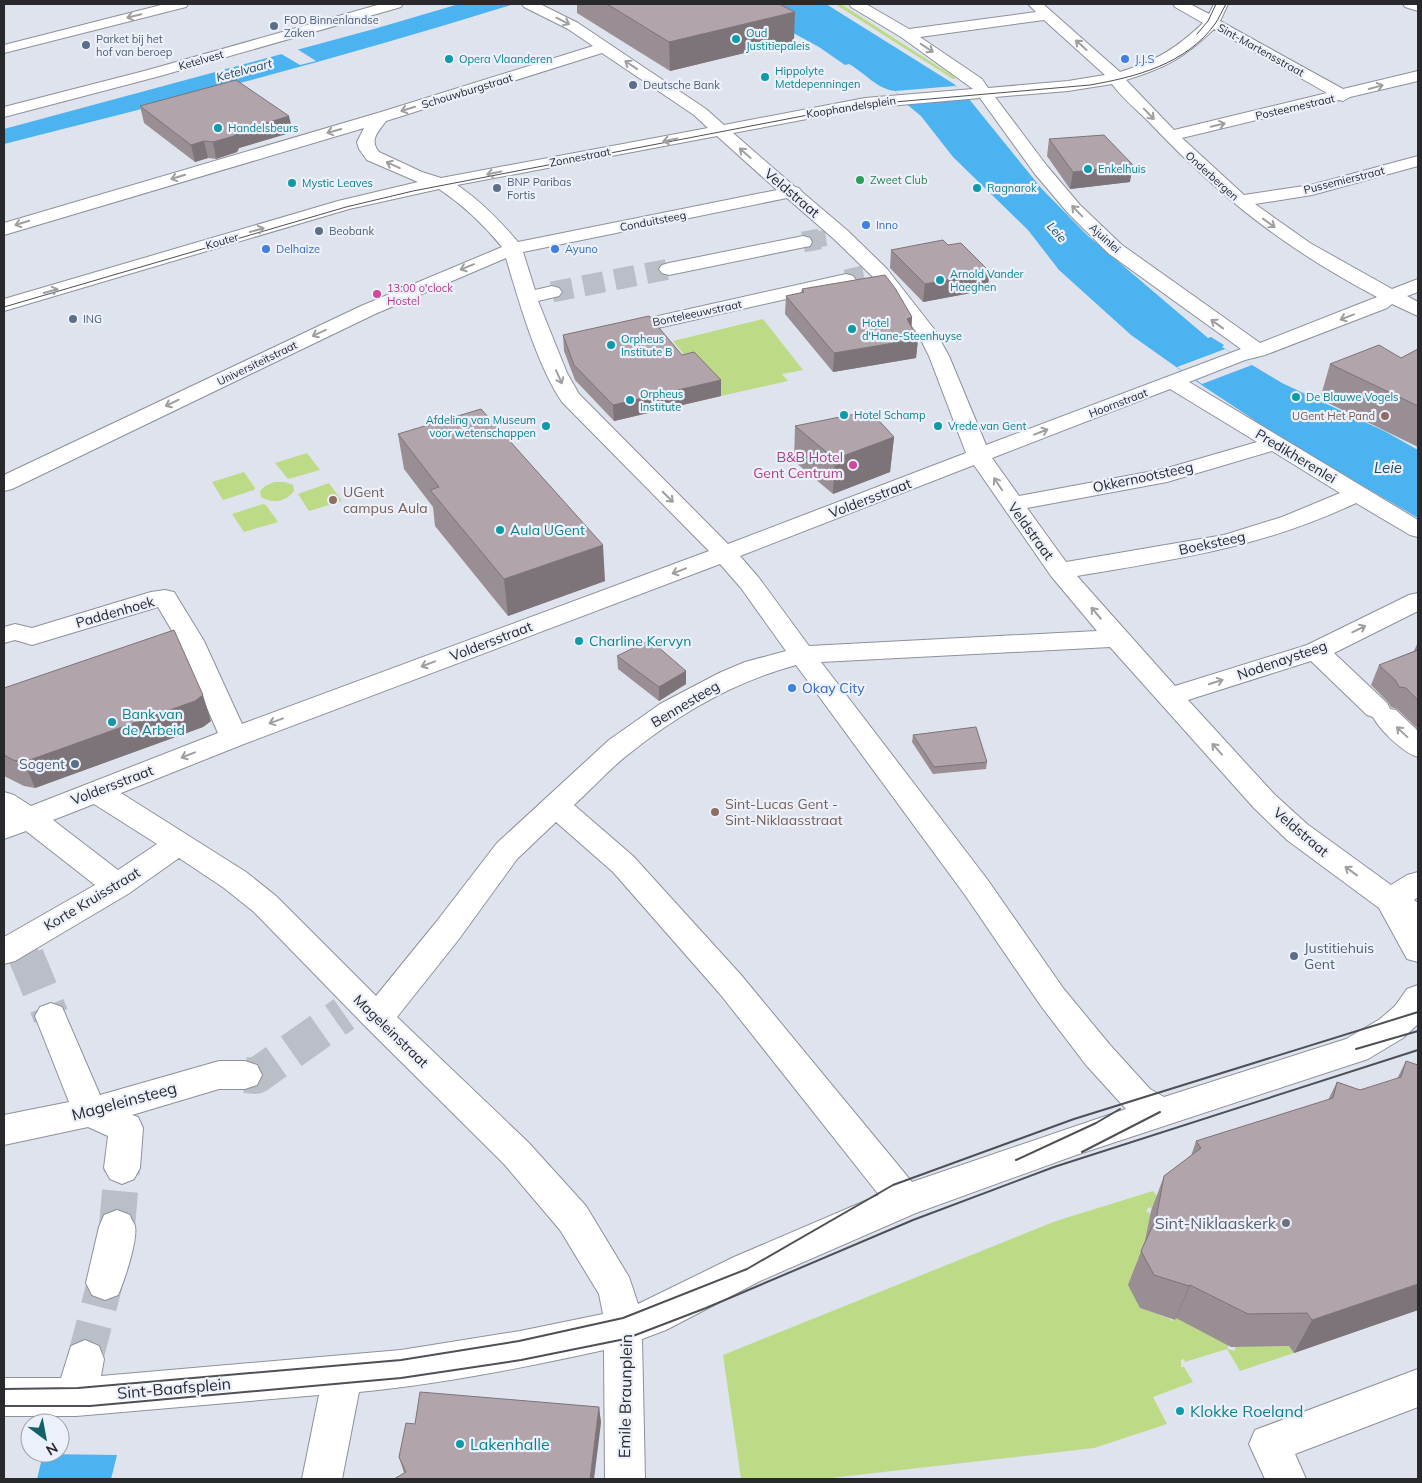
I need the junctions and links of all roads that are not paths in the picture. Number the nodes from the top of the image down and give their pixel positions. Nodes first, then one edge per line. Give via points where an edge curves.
1 (181, 4) edge
2 (396, 4) edge
3 (532, 4) edge
4 (856, 4) edge
5 (1036, 4) edge
6 (1180, 4) edge
7 (1221, 4) edge
8 (1410, 4) edge
9 (1418, 7) edge
10 (1048, 15) junction
11 (1212, 23) junction
12 (906, 34) junction
13 (605, 47) junction
14 (4, 49) edge
15 (1418, 76) edge
16 (1117, 78) junction
17 (984, 92) junction
18 (1343, 96) junction
19 (4, 112) edge
20 (384, 117) junction
21 (718, 130) junction
22 (1170, 136) junction
23 (1418, 161) edge
24 (440, 182) junction
25 (793, 192) junction
26 (1240, 201) junction
27 (4, 229) edge
28 (803, 242) tunnel mouth
29 (513, 249) junction
30 (669, 269) tunnel mouth
31 (863, 276) junction
32 (1418, 285) edge
33 (552, 292) tunnel mouth
34 (1391, 296) junction
35 (527, 297) junction
36 (4, 305) edge
37 (1418, 310) edge
38 (596, 336) edge
39 (1258, 351) junction
40 (1181, 378) junction
41 (1274, 444) junction
42 (979, 456) junction
43 (4, 484) edge
44 (1358, 493) junction
45 (1011, 504) junction
46 (1418, 530) edge
47 (725, 554) junction
48 (1060, 571) junction
49 (1418, 601) edge
50 (4, 635) edge
51 (1117, 638) junction
52 (1316, 651) junction
53 (802, 655) junction
54 (1169, 697) junction
55 (234, 737) junction
56 (1418, 747) edge
57 (95, 791) junction
58 (4, 802) edge
59 (556, 806) junction
60 (16, 823) edge
61 (178, 844) junction
62 (1418, 883) edge
63 (117, 886) junction
64 (1390, 900) junction
65 (1418, 918) edge
66 (16, 948) edge
67 (1418, 950) edge
68 (1418, 998) edge
69 (361, 1011) junction
70 (50, 1016) tunnel mouth
71 (1418, 1032) edge
72 (1356, 1050) junction
73 (245, 1075) tunnel mouth
74 (90, 1112) junction
75 (1160, 1112) junction
76 (4, 1130) edge
77 (122, 1168) tunnel mouth
78 (905, 1201) junction
79 (117, 1227) tunnel mouth
80 (105, 1283) tunnel mouth
81 (624, 1328) junction
82 (85, 1359) tunnel mouth
83 (343, 1374) junction
84 (1418, 1388) edge
85 (4, 1397) edge
86 (76, 1397) junction
87 (322, 1479) edge
88 (625, 1479) edge
89 (1286, 1479) edge

1 -> 14 street
2 - 19 street, Ketelvest
3 -> 13 street
4 - 12 street, Ajuinlei
5 - 10 street, Onderbergen
6 - 11 street, Sint-Martensstraat
7 - 11 street
8 - 9 street
10 - 12 street
16 -> 10 street, Onderbergen
11 - 16 street, Koophandelsplein via 1176,54 1154,66
11 - 18 street, Sint-Martensstraat
12 -> 17 street, Ajuinlei via 976,82
13 -> 20 street, Schouwburgstraat
21 -> 13 street, Veldstraat via 700,112
18 -> 15 street, Posteernestraat
16 - 17 street, Koophandelsplein via 1078,85
16 -> 22 street, Onderbergen via 1120,86
17 - 21 street, Koophandelsplein via 851,105
39 -> 17 street, Ajuinlei via 1115,249 1074,209 1041,170
22 -> 18 street, Posteernestraat
24 -> 20 street via 416,176 373,156 365,142 367,135
20 -> 27 street
21 -> 24 street, Zonnestraat
25 -> 21 street, Veldstraat
22 - 26 street, Onderbergen
23 - 26 street, Pussemierstraat via 1312,190
24 - 29 street via 464,197
36 -> 24 street, Kouter via 344,205
25 - 29 street, Conduitsteeg
25 - 31 street, Veldstraat via 834,236
26 -> 34 street, Onderbergen via 1298,244
28 - 30 street
29 - 35 street
29 -> 43 street, Universiteitstraat via 368,310
31 - 38 street, Bonteleeuwstraat
31 - 42 street, Veldstraat via 927,333
32 - 34 street, Hoornstraat
33 - 35 street
34 - 37 street, Onderbergen
34 -> 39 street, Hoornstraat via 1380,304
35 -> 47 street via 557,344 562,384 580,409
39 - 40 street, Hoornstraat
40 - 41 street, Predikherenlei
42 -> 40 street, Hoornstraat
41 - 44 street, Predikherenlei
41 - 45 street, Okkernootsteeg via 1168,475
45 -> 42 street, Veldstraat
42 - 47 street, Voldersstraat
44 - 46 street, Predikherenlei
44 - 48 street, Boeksteeg via 1248,536
45 - 48 street, Veldstraat
47 - 53 street
47 -> 55 street, Voldersstraat
51 -> 48 street, Veldstraat
52 -> 49 street, Nodenaysteeg
50 - 55 street, Paddenhoek via 15,632 32,637 165,598 191,641
51 - 53 street, Bennesteeg
51 - 54 street, Veldstraat
54 -> 52 street, Nodenaysteeg
56 -> 52 street
53 - 59 street, Bennesteeg via 754,668 670,710 619,747
53 - 75 street via 976,887 1052,997 1138,1099
64 -> 54 street, Veldstraat via 1297,832 1264,801
55 -> 57 street, Voldersstraat
57 - 60 street, Voldersstraat
57 - 61 street, Mageleinstraat
58 - 60 street
59 - 69 street, Bennesteeg via 508,851 448,930
59 - 78 street via 623,864 719,970
60 - 63 street
61 - 63 street, Korte Kruisstraat
61 - 69 street, Mageleinstraat via 235,880 265,904
62 - 64 street
63 - 66 street, Korte Kruisstraat
64 - 65 street, Veldstraat
64 - 67 street
68 - 72 street via 1408,1015 1395,1026
69 - 81 street, Mageleinstraat via 516,1153 573,1218 616,1289
70 - 74 street
71 - 72 street
72 - 75 street
73 - 74 street, Mageleinsteeg via 219,1075
74 - 76 street, Mageleinsteeg
74 - 77 street via 126,1128
75 - 78 street, Emile Braunplein
78 - 81 street, Emile Braunplein via 747,1268 653,1317
79 - 80 street
81 - 83 street, Sint-Baafsplein via 511,1352 401,1369
81 - 88 street, Emile Braunplein
82 - 86 street
83 - 86 street, Sint-Baafsplein
83 - 87 street
84 - 89 street via 1269,1444
85 - 86 street, Sint-Baafsplein

